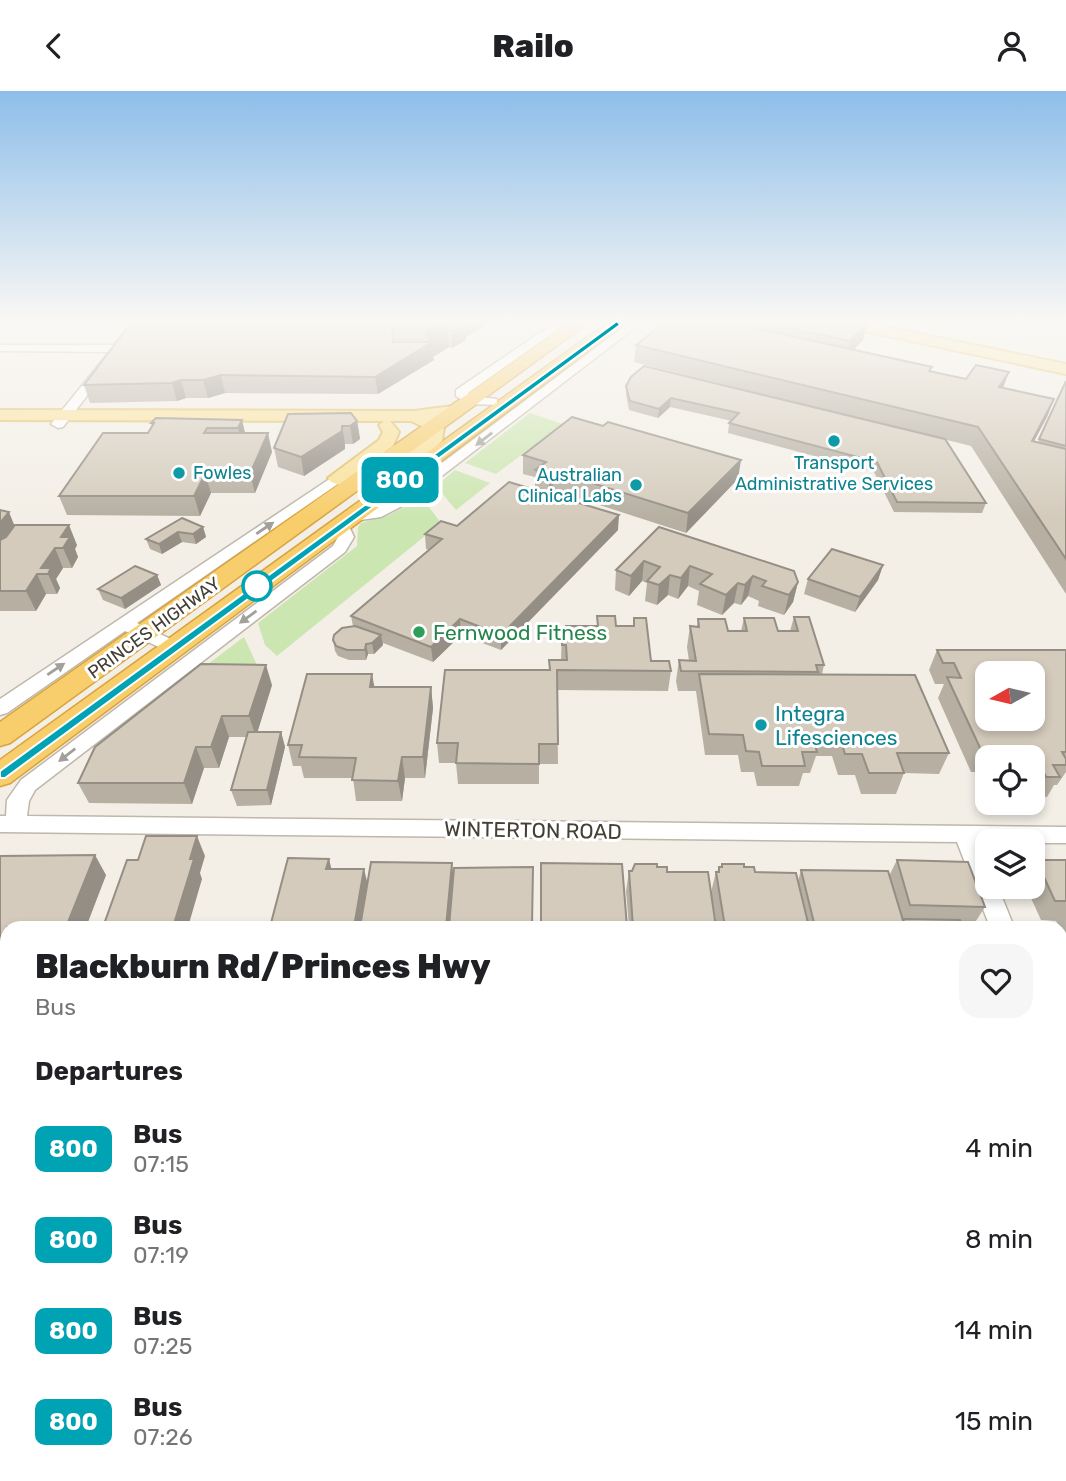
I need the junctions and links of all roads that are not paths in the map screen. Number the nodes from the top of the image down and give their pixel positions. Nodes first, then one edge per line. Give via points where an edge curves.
1 (86, 388) edge
2 (482, 388) edge
3 (529, 388) edge
4 (544, 388) edge
5 (518, 395) junction
6 (492, 402) junction
7 (461, 405) junction
8 (0, 415) edge
9 (414, 416) junction
10 (62, 419) junction
11 (0, 423) edge
12 (387, 425) junction
13 (434, 425) junction
14 (344, 481) junction
15 (389, 488) junction
16 (345, 521) junction
17 (303, 577) junction
18 (253, 589) junction
19 (135, 629) junction
20 (177, 657) junction
21 (0, 708) edge
22 (0, 736) edge
23 (0, 775) edge
24 (8, 824) edge
25 (965, 834) junction
26 (1066, 835) edge
27 (1000, 921) edge

1 - 10 street
2 - 7 highway, PRINCES HIGHWAY
3 - 5 highway, PRINCES HIGHWAY
4 -> 16 street, PRINCES HIGHWAY via 399,502 376,515
5 - 6 highway
5 - 15 highway, PRINCES HIGHWAY
6 - 7 street
6 - 13 highway via 464,419
7 - 9 main road
7 - 13 highway, PRINCES HIGHWAY
8 - 10 main road
9 - 10 main road
9 - 13 main road
10 - 11 main road
10 - 12 main road
12 - 13 main road
12 - 14 main road via 391,432 387,442
13 - 14 highway, PRINCES HIGHWAY
13 - 15 main road via 435,440
19 -> 14 highway, PRINCES HIGHWAY
15 - 16 highway, PRINCES HIGHWAY
16 - 17 street, PRINCES HIGHWAY via 343,546
16 - 18 highway, PRINCES HIGHWAY
17 - 18 street, PRINCES HIGHWAY
17 -> 20 street, PRINCES HIGHWAY
18 - 20 highway, PRINCES HIGHWAY
19 - 20 street
21 -> 19 street
19 - 22 highway, PRINCES HIGHWAY
20 - 23 highway, PRINCES HIGHWAY via 136,674
20 -> 24 street, PRINCES HIGHWAY via 29,785
24 - 25 street, WINTERTON ROAD
25 - 26 street, WINTERTON ROAD
25 - 27 street

